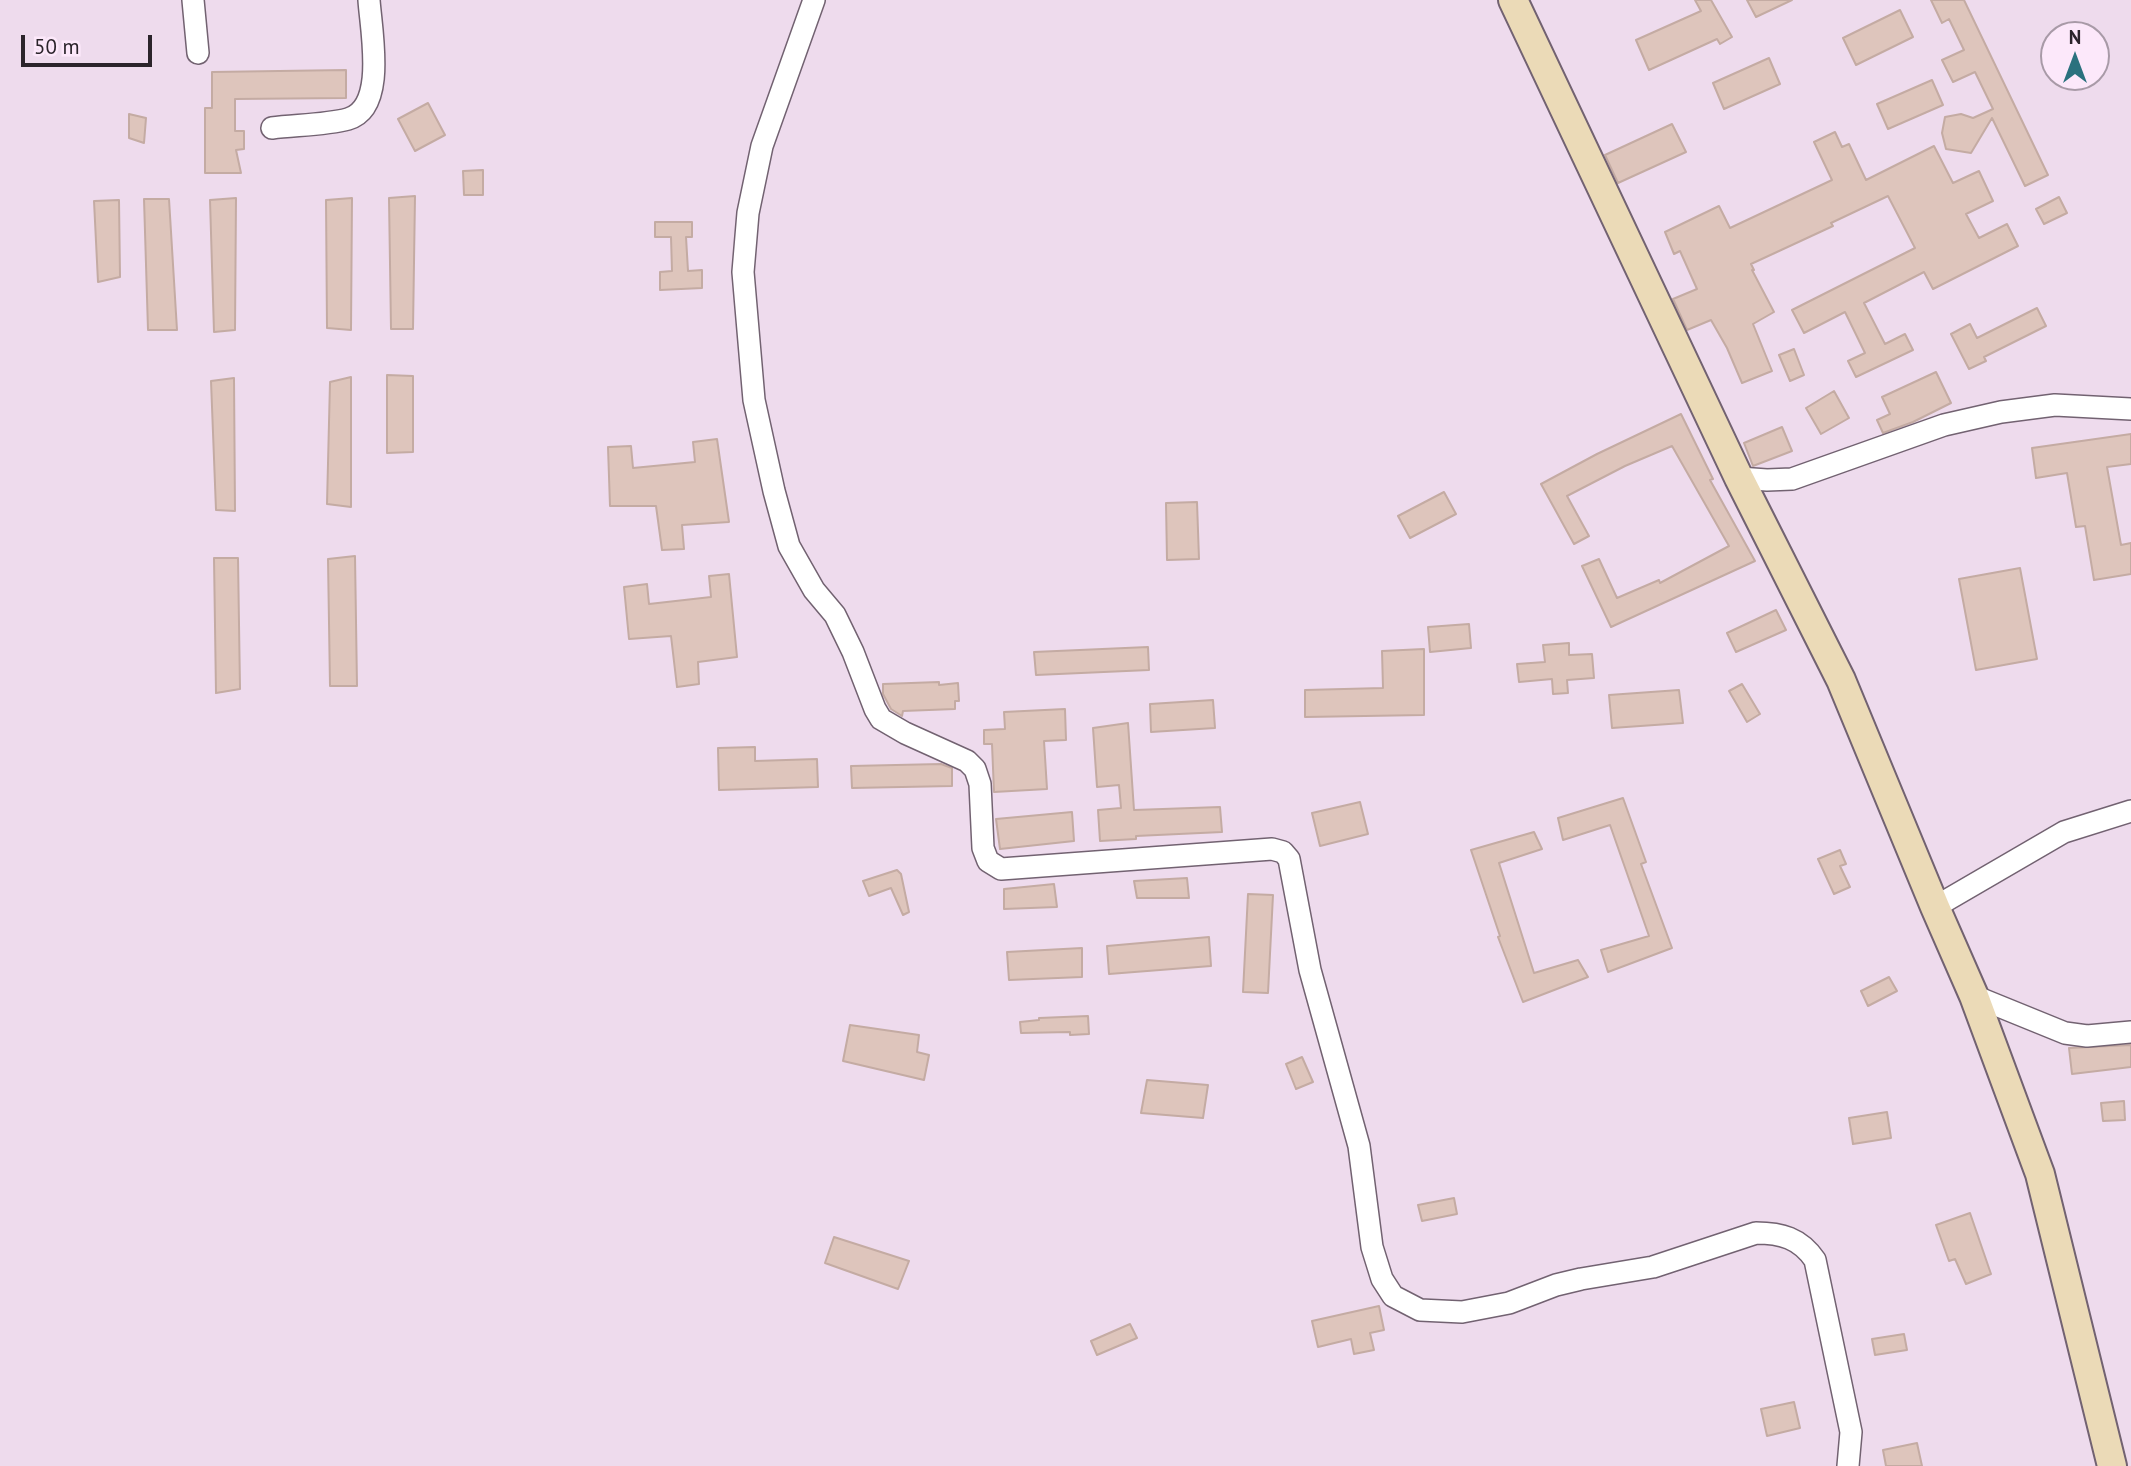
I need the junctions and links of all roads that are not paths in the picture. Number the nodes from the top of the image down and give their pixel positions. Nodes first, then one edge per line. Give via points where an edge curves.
1 (193, 0) edge
2 (369, 0) edge
3 (814, 0) edge
4 (1513, 0) edge
5 (198, 53) dead end
6 (272, 128) dead end
7 (2131, 408) edge
8 (1739, 478) junction
9 (2131, 811) edge
10 (1934, 907) junction
11 (1974, 996) junction
12 (2131, 1032) edge
13 (1848, 1466) edge
14 (2112, 1466) edge

1 - 5 street
2 - 6 street via 374,85 367,107 350,119
3 - 13 street via 762,146 748,213 743,272 754,400 789,546 814,590 835,615 881,719 975,769 983,848 988,861 1001,869 1272,849 1283,852 1289,859 1310,970 1359,1146 1372,1247 1393,1296 1420,1310 1462,1312 1509,1303 1581,1279 1653,1267 1756,1233 1790,1237 1809,1251 1815,1260 1851,1432
4 - 8 street
7 - 8 street via 2055,405 2001,412 1944,425 1792,478
8 - 10 street via 1841,680
9 - 10 street via 2064,832
10 - 11 street
11 - 12 street via 2065,1033
11 - 14 street via 2040,1174

